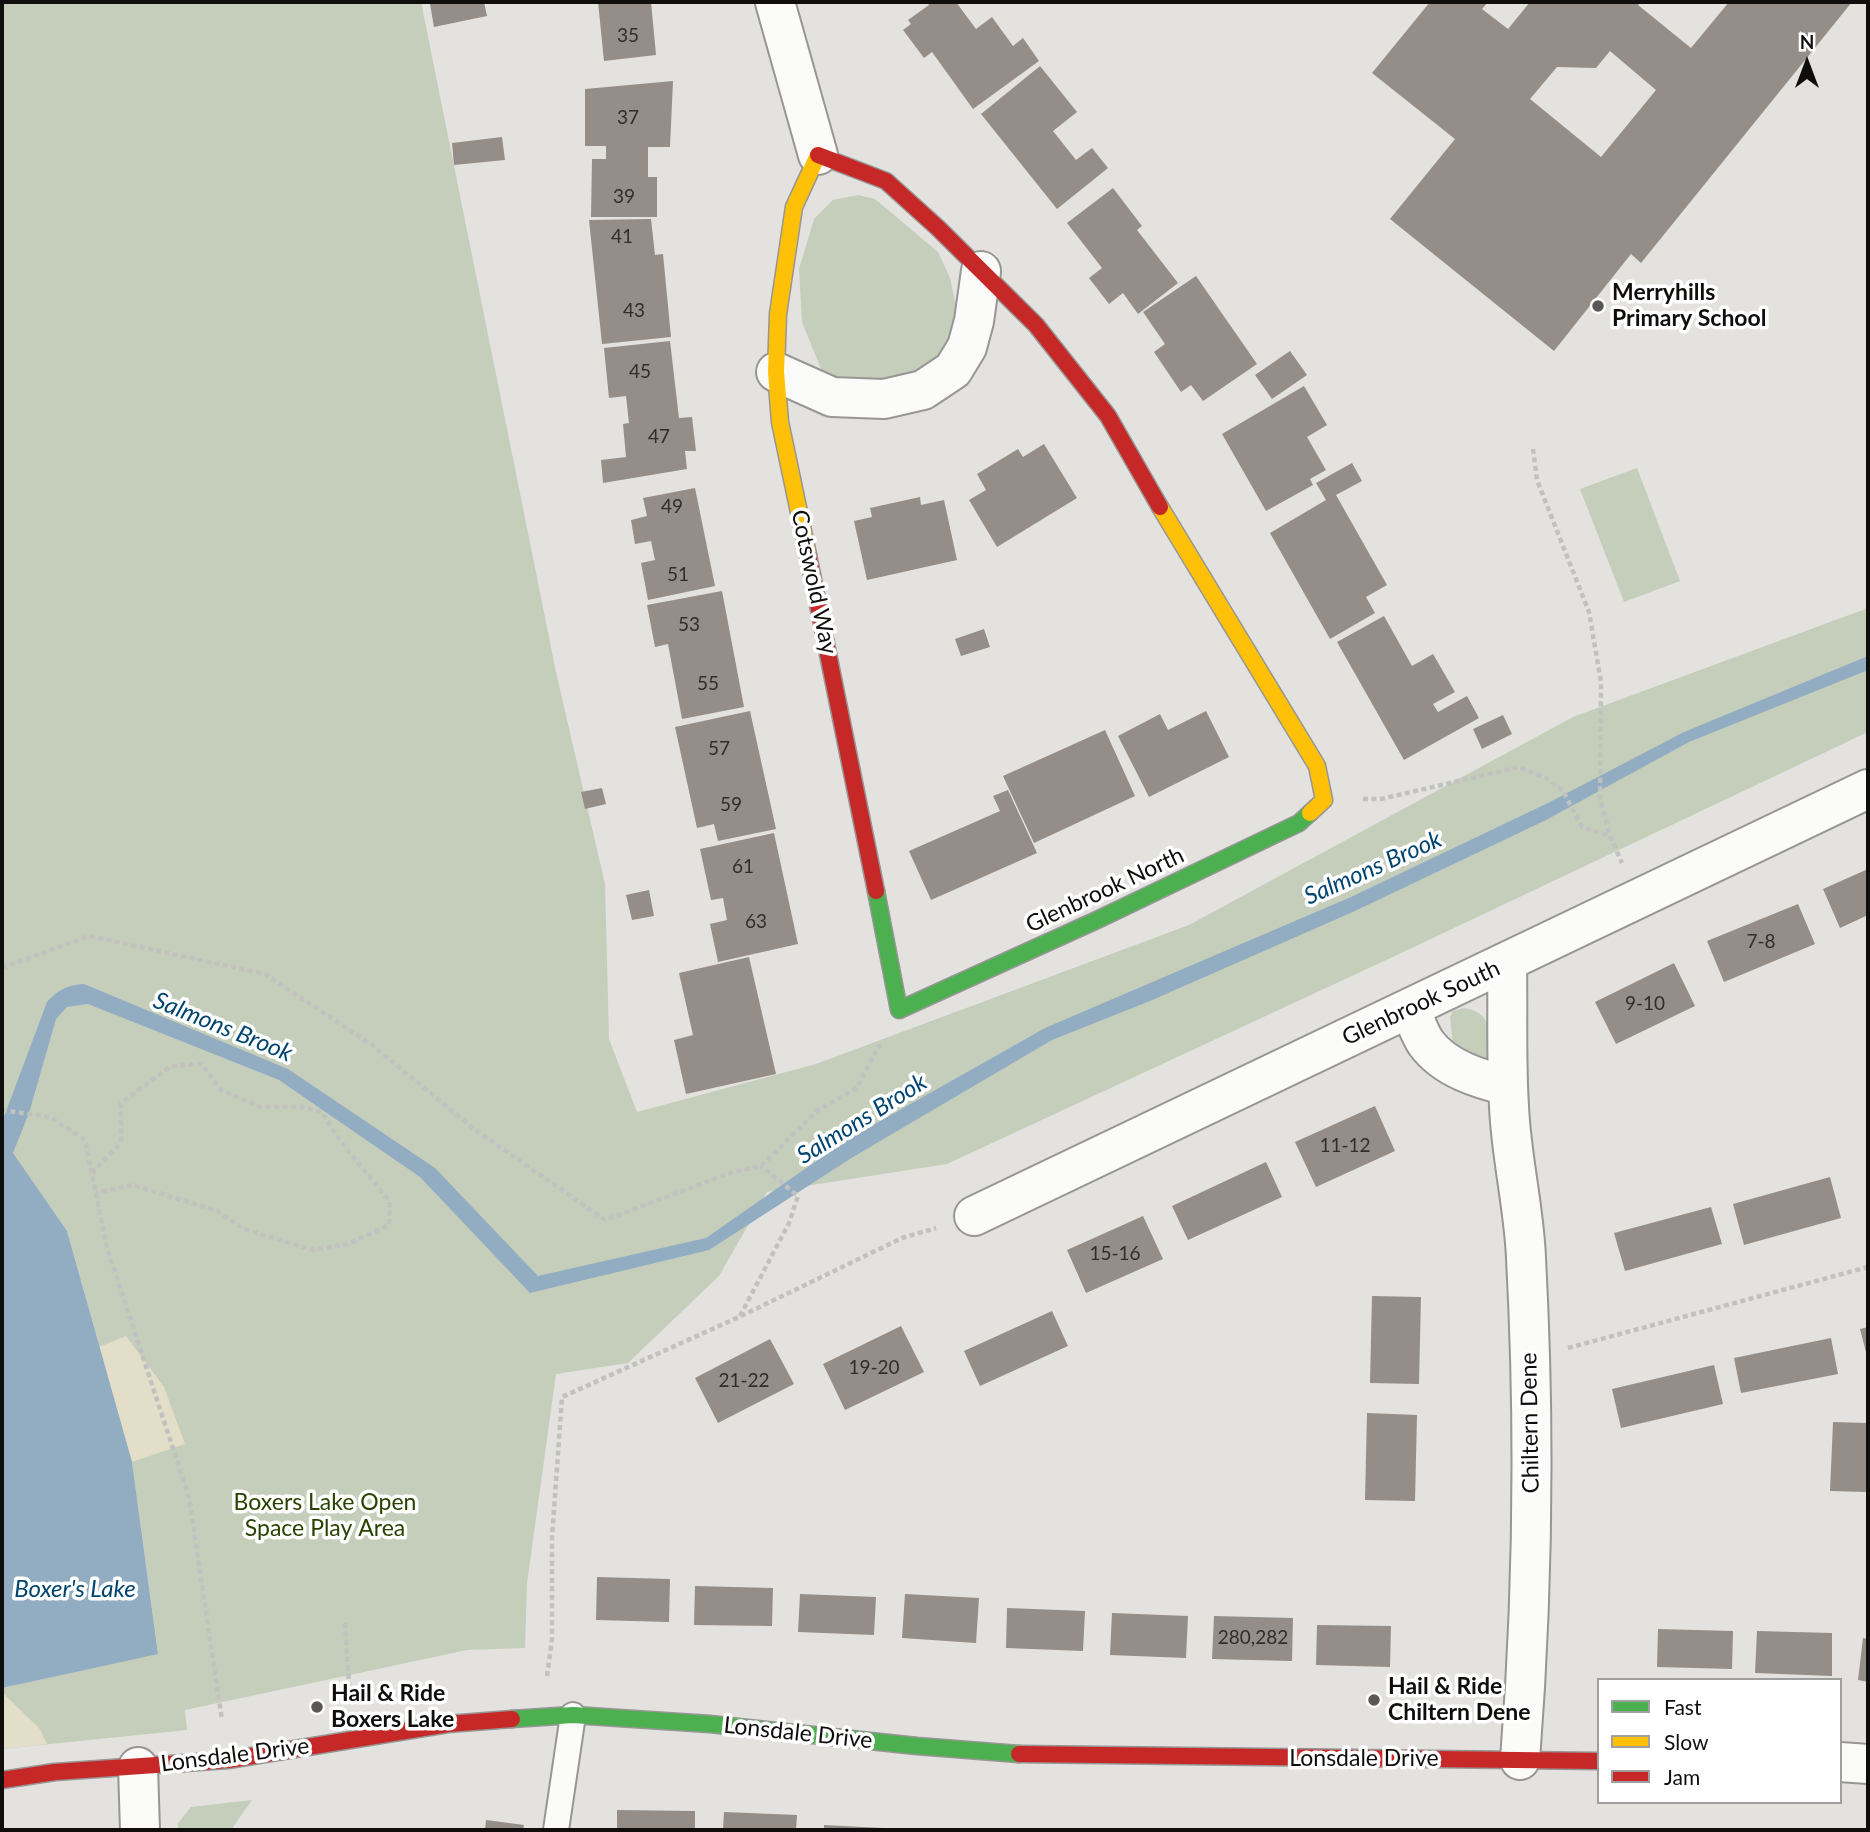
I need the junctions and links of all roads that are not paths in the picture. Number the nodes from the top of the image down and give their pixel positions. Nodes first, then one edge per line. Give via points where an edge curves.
1 (775, 2) edge
2 (818, 155) junction
3 (981, 271) junction
4 (776, 372) junction
5 (1868, 789) edge
6 (1507, 963) junction
7 (1410, 1008) junction
8 (899, 1010) joint
9 (1508, 1086) junction
10 (974, 1216) road end
11 (573, 1715) junction
12 (1520, 1760) junction
13 (1597, 1761) edge
14 (1842, 1762) edge
15 (1868, 1764) edge
16 (138, 1767) junction
17 (2, 1780) edge
18 (140, 1830) edge
19 (556, 1830) edge

1 - 2 street
2 - 3 street via 886,181
2 - 4 street, Cotswold Way via 794,207 778,314
3 - 4 street via 967,347 953,370 923,390 884,399 832,397
3 - 8 street, Glenbrook North via 1036,326 1108,416 1317,766 1324,800 1299,823
4 - 8 street, Cotswold Way via 780,422
5 - 6 street, Glenbrook South
6 - 7 street, Glenbrook South
6 - 9 street, Chiltern Dene
7 - 9 street via 1427,1043 1443,1059 1475,1077
7 - 10 street, Glenbrook South
9 - 12 street, Chiltern Dene via 1526,1255 1530,1358 1529,1636
11 - 12 street, Lonsdale Drive via 1023,1754
11 - 16 street, Lonsdale Drive via 448,1724 228,1760
11 - 19 lane
12 - 13 street, Lonsdale Drive
14 - 15 street
16 - 17 street, Lonsdale Drive
16 - 18 street

